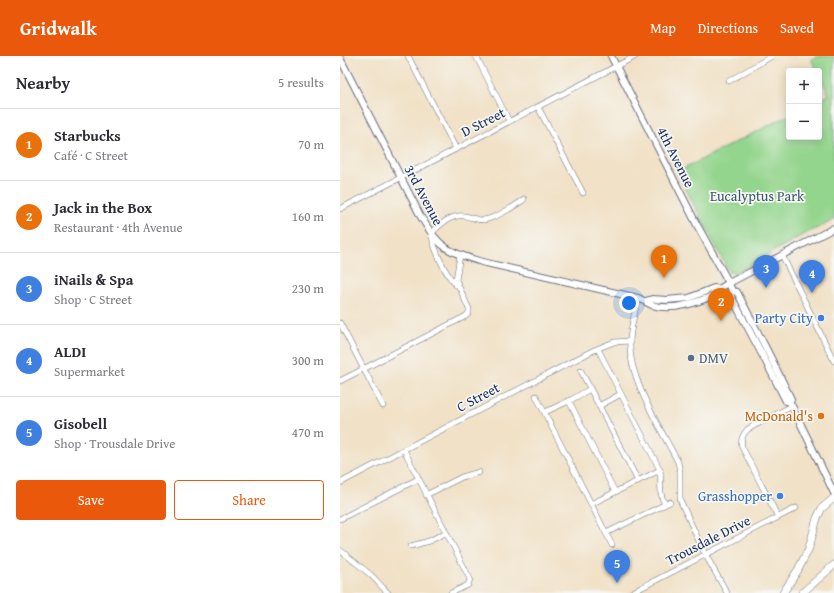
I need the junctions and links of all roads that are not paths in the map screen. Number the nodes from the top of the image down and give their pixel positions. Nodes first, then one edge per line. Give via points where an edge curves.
1 (408, 56) edge
2 (476, 56) edge
3 (611, 56) edge
4 (636, 56) edge
5 (772, 56) edge
6 (340, 59) edge
7 (616, 66) junction
8 (729, 81) dead end
9 (538, 106) junction
10 (509, 122) junction
11 (456, 149) junction
12 (401, 177) junction
13 (583, 193) dead end
14 (524, 199) dead end
15 (340, 209) edge
16 (834, 228) edge
17 (431, 234) junction
18 (460, 255) junction
19 (782, 255) junction
20 (729, 283) junction
21 (458, 287) junction
22 (638, 298) junction
23 (340, 323) edge
24 (630, 341) junction
25 (598, 349) junction
26 (834, 361) edge
27 (364, 369) junction
28 (580, 371) dead end
29 (340, 381) edge
30 (590, 389) junction
31 (621, 394) junction
32 (536, 396) dead end
33 (569, 401) junction
34 (790, 404) junction
35 (383, 406) dead end
36 (599, 406) junction
37 (545, 412) junction
38 (404, 450) junction
39 (660, 470) junction
40 (479, 472) dead end
41 (418, 479) junction
42 (638, 481) junction
43 (340, 483) edge
44 (615, 492) junction
45 (834, 493) edge
46 (426, 495) junction
47 (834, 498) edge
48 (591, 504) junction
49 (796, 508) dead end
50 (778, 517) junction
51 (340, 519) edge
52 (445, 533) junction
53 (606, 533) junction
54 (612, 545) dead end
55 (411, 546) dead end
56 (340, 550) edge
57 (706, 554) junction
58 (834, 565) edge
59 (388, 593) edge
60 (451, 593) edge
61 (631, 593) edge
62 (726, 593) edge
63 (783, 593) edge
64 (802, 593) edge

1 - 11 street
2 - 10 street
3 - 7 main road, 4th Avenue
4 - 7 street, D Street
5 - 8 street
6 - 12 main road, 3rd Avenue
7 - 9 street, D Street
7 - 20 main road, 4th Avenue
9 - 10 street, D Street
9 - 13 street
10 - 11 street, D Street
11 - 12 street, D Street
12 - 15 street, D Street
12 - 17 main road, 3rd Avenue
14 - 17 street via 484,220 461,216 453,218
16 - 19 main road
17 - 18 main road, 3rd Avenue via 441,244
17 - 21 street via 435,252 451,280
18 - 21 street via 456,276
18 - 22 main road, 3rd Avenue
19 - 20 main road
19 - 26 street
20 - 22 main road via 719,289 717,294 683,306 651,305
20 - 34 main road, 4th Avenue via 732,291 730,294 786,401
21 - 27 street via 469,309 466,316
22 - 24 street
23 - 27 street
24 - 25 street, C Street via 614,342
24 - 57 street via 633,369 678,462 681,502
25 - 31 street
25 - 38 street, C Street
27 - 29 street
27 - 35 street
28 - 30 street
30 - 33 street
30 - 36 street
31 - 36 street
31 - 39 street
32 - 37 street
33 - 37 street
33 - 44 street
34 - 45 main road, 4th Avenue
34 - 50 street via 748,429 741,440 742,447
36 - 42 street
37 - 48 street
38 - 41 street
38 - 43 street, C Street
39 - 42 street
39 - 53 street via 660,494 667,503
40 - 46 street via 462,477
41 - 46 street
41 - 51 street
42 - 44 street
44 - 48 street
46 - 52 street
47 - 63 highway via 822,508 809,548
48 - 53 street
49 - 50 street, Trousdale Drive
50 - 57 street, Trousdale Drive
52 - 55 street
52 - 60 street via 470,579 468,585
53 - 54 street
56 - 59 street via 371,575
57 - 61 street, Trousdale Drive
57 - 62 street
58 - 64 highway

